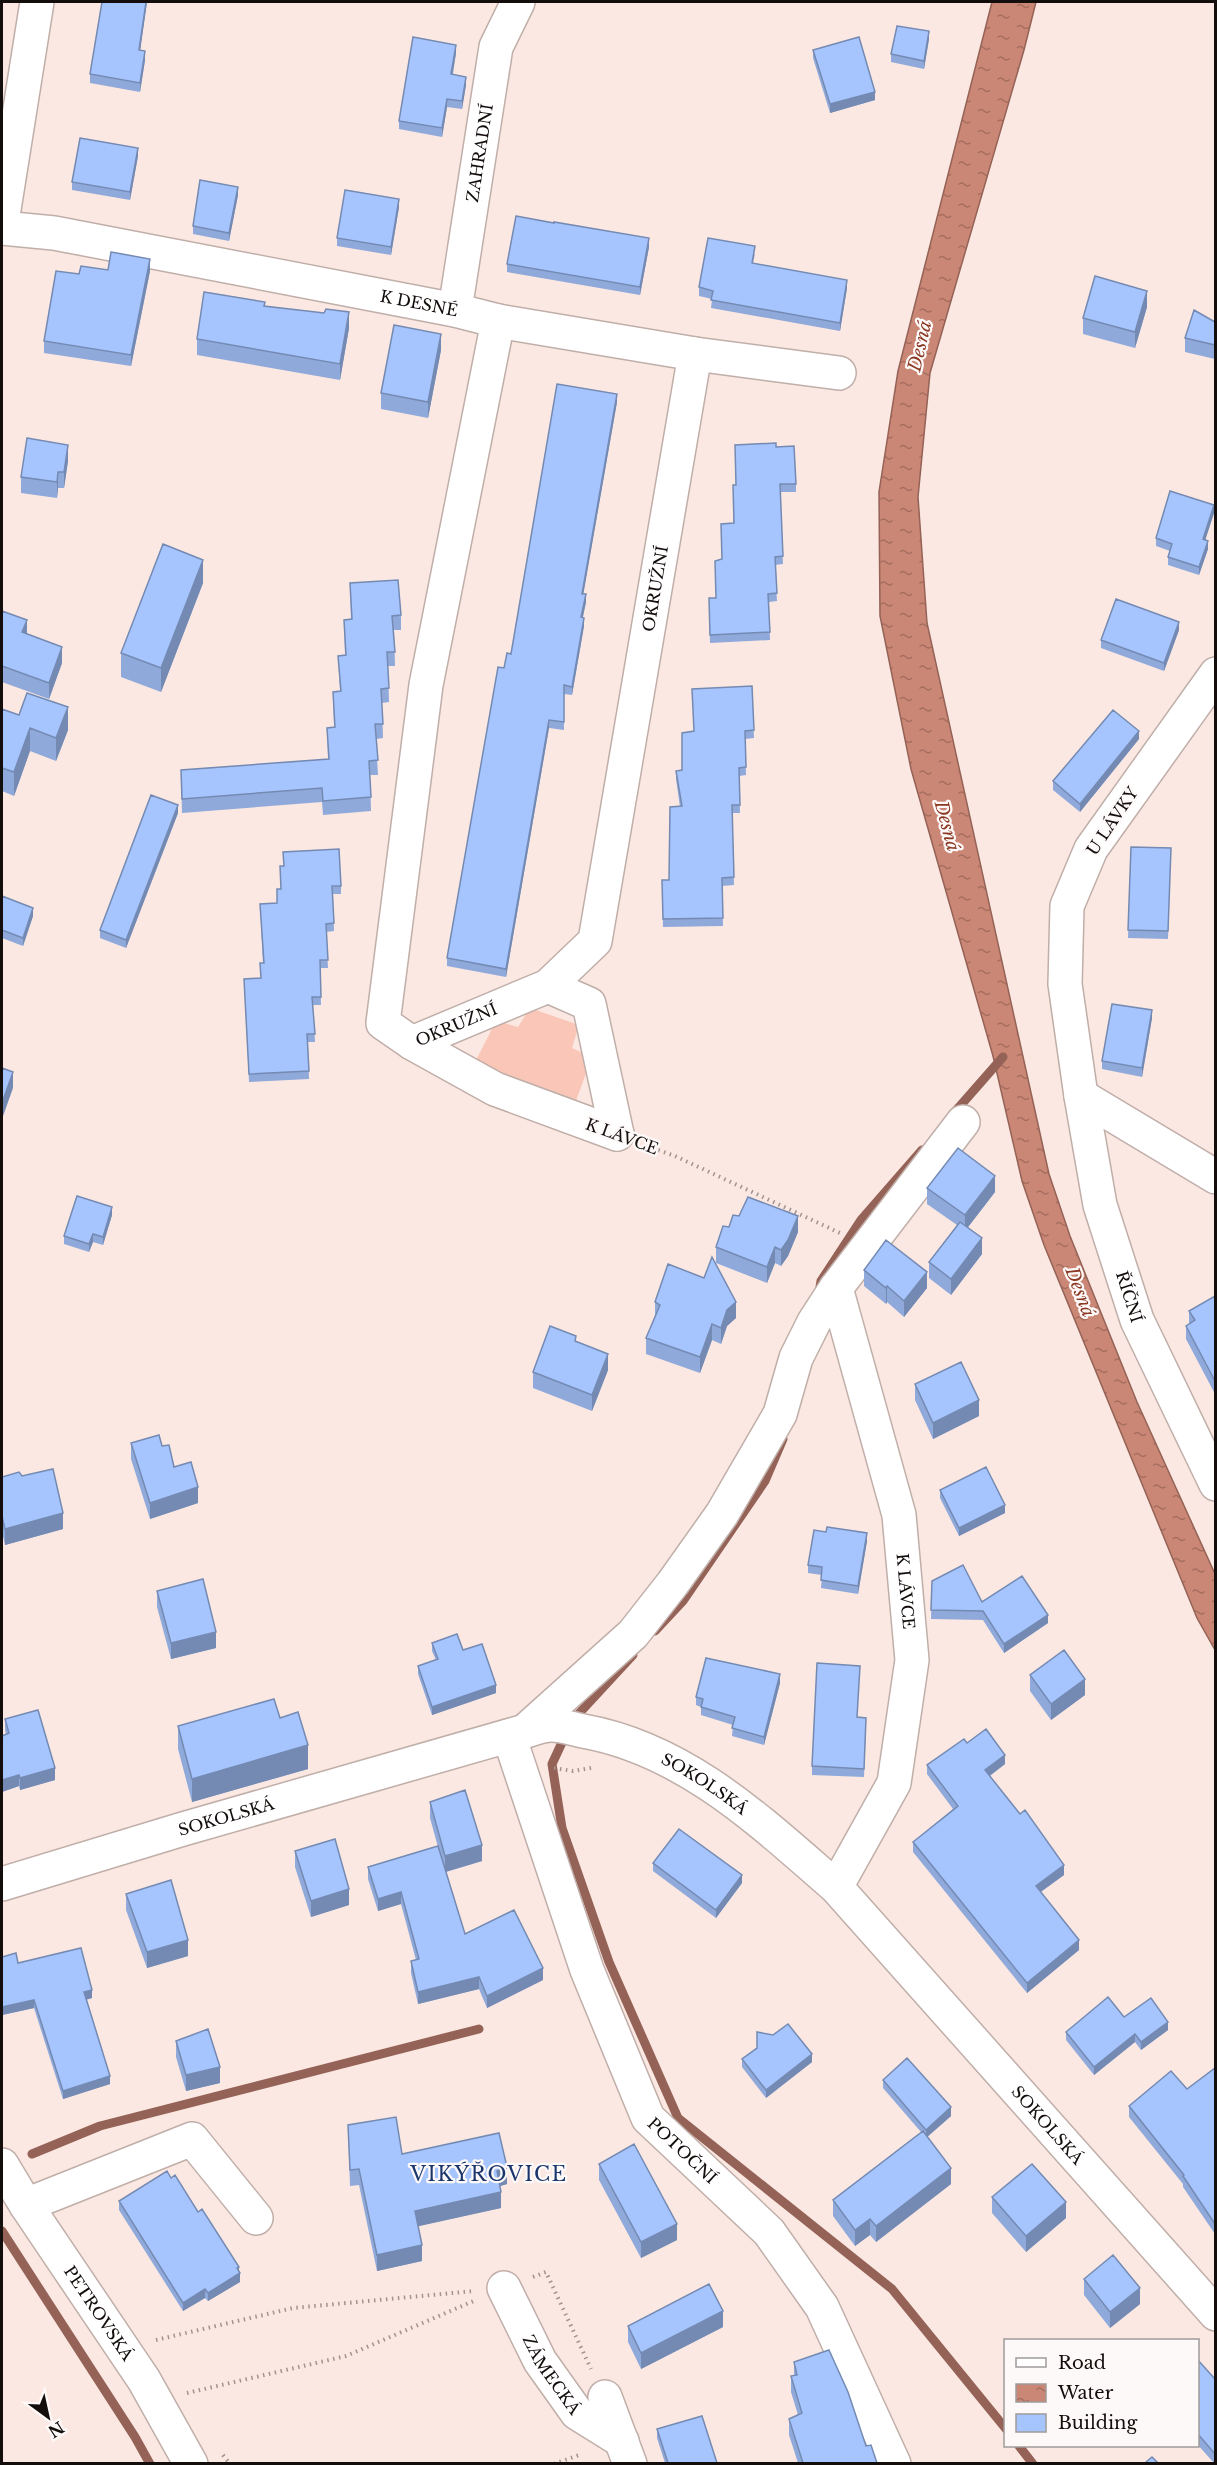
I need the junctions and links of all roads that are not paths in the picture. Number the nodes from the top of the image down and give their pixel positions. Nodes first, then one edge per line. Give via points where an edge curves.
1 (38, 2) edge
2 (518, 2) edge
3 (2, 222) edge
4 (2, 228) edge
5 (455, 310) junction
6 (498, 321) junction
7 (695, 354) junction
8 (838, 373) dead end
9 (1215, 674) edge
10 (548, 986) junction
11 (412, 1043) junction
12 (1081, 1096) junction
13 (963, 1122) dead end
14 (1215, 1178) edge
15 (827, 1302) junction
16 (1215, 1484) edge
17 (528, 1731) junction
18 (2, 1884) edge
19 (836, 1887) junction
20 (2, 2164) edge
21 (26, 2205) junction
22 (256, 2218) dead end
23 (504, 2288) road end
24 (1215, 2314) edge
25 (605, 2397) road end
26 (626, 2452) edge
27 (191, 2463) edge
28 (894, 2463) edge

1 - 3 street
2 - 5 street, ZAHRADNÍ via 496,47
4 - 5 street, K DESNÉ via 40,231
5 - 6 street, K DESNÉ
6 - 7 street, K DESNÉ
6 - 11 street, OKRUŽNÍ via 426,685 383,1023
7 - 8 street, K DESNÉ
7 - 10 street, OKRUŽNÍ via 595,941
9 - 12 street, U LÁVKY via 1090,849 1067,906 1065,984
10 - 11 street, OKRUŽNÍ
10 - 11 street, K LÁVCE via 589,1004 617,1134 495,1089
12 - 14 street
12 - 16 street, ŘÍČNÍ via 1100,1205 1137,1320
13 - 15 street
15 - 17 street via 796,1358 780,1414 722,1514 633,1634
15 - 19 street, K LÁVCE via 898,1515 912,1660 894,1783
17 - 18 street, SOKOLSKÁ
17 - 19 street, SOKOLSKÁ via 602,1734 663,1756 692,1771 765,1826
17 - 28 street, POTOČNÍ via 587,1970 648,2118 769,2232 822,2307
19 - 24 street, SOKOLSKÁ
20 - 21 street, PETROVSKÁ
21 - 22 street via 192,2139
21 - 27 street, PETROVSKÁ via 144,2380
23 - 26 street, ZÁMECKÁ via 540,2361 577,2413
25 - 26 street, ZÁMECKÁ

